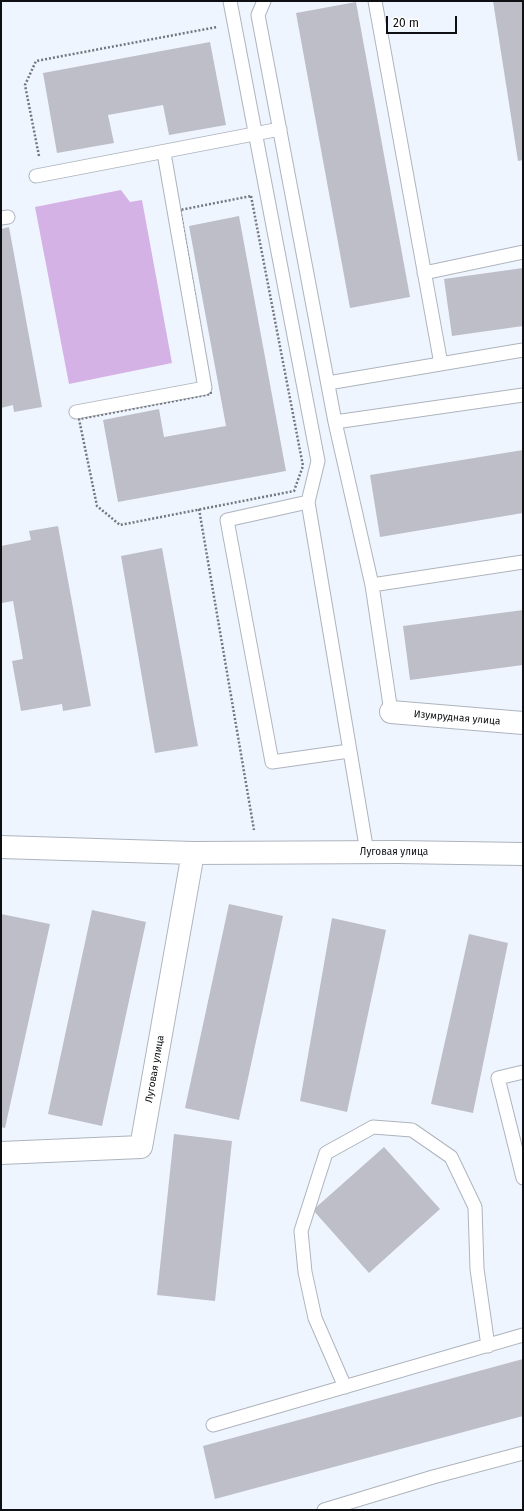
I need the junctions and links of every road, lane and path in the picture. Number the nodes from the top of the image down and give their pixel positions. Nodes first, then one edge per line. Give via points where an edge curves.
1 (230, 1) edge
2 (264, 1) edge
3 (375, 1) edge
4 (221, 27) dead end
5 (280, 129) junction
6 (256, 134) junction
7 (164, 152) junction
8 (40, 159) dead end
9 (36, 176) dead end
10 (250, 189) dead end
11 (251, 196) dead end
12 (523, 252) edge
13 (424, 274) junction
14 (523, 350) edge
15 (441, 364) junction
16 (328, 383) junction
17 (523, 394) edge
18 (76, 412) dead end
19 (335, 422) junction
20 (308, 502) junction
21 (199, 509) dead end
22 (523, 562) edge
23 (372, 585) junction
24 (391, 712) joint
25 (523, 724) edge
26 (349, 752) junction
27 (1, 847) edge
28 (366, 852) junction
29 (193, 853) junction
30 (258, 853) junction
31 (523, 854) edge
32 (523, 1072) edge
33 (1, 1153) edge
34 (523, 1178) edge
35 (523, 1335) edge
36 (488, 1346) junction
37 (344, 1387) junction
38 (213, 1425) dead end
39 (523, 1453) edge
40 (324, 1510) edge

1 - 6 lane
2 - 5 lane via 258,15
3 - 13 lane
4 - 8 path via 36,61 25,85
5 - 6 lane
5 - 16 lane
6 - 7 lane
6 - 20 lane via 318,461
7 - 9 lane
7 - 18 lane via 205,388
10 - 11 path
12 - 13 lane
13 - 15 lane
14 - 15 lane
15 - 16 lane
16 - 19 lane
17 - 19 lane
19 - 23 lane
20 - 26 lane
20 - 26 lane via 227,520 272,762
21 - 30 path
22 - 23 lane
23 - 24 lane
24 - 25 street, Изумрудная улица
26 - 28 lane
27 - 29 street, Луговая улица
28 - 30 street, Луговая улица
28 - 31 street, Луговая улица
29 - 30 street, Луговая улица
29 - 33 street, Луговая улица via 141,1147
32 - 34 lane via 498,1078
35 - 36 lane
36 - 37 lane
36 - 37 lane via 477,1269 475,1206 451,1157 412,1130 373,1127 326,1152 301,1230 305,1272 315,1318
37 - 38 lane
39 - 40 lane

